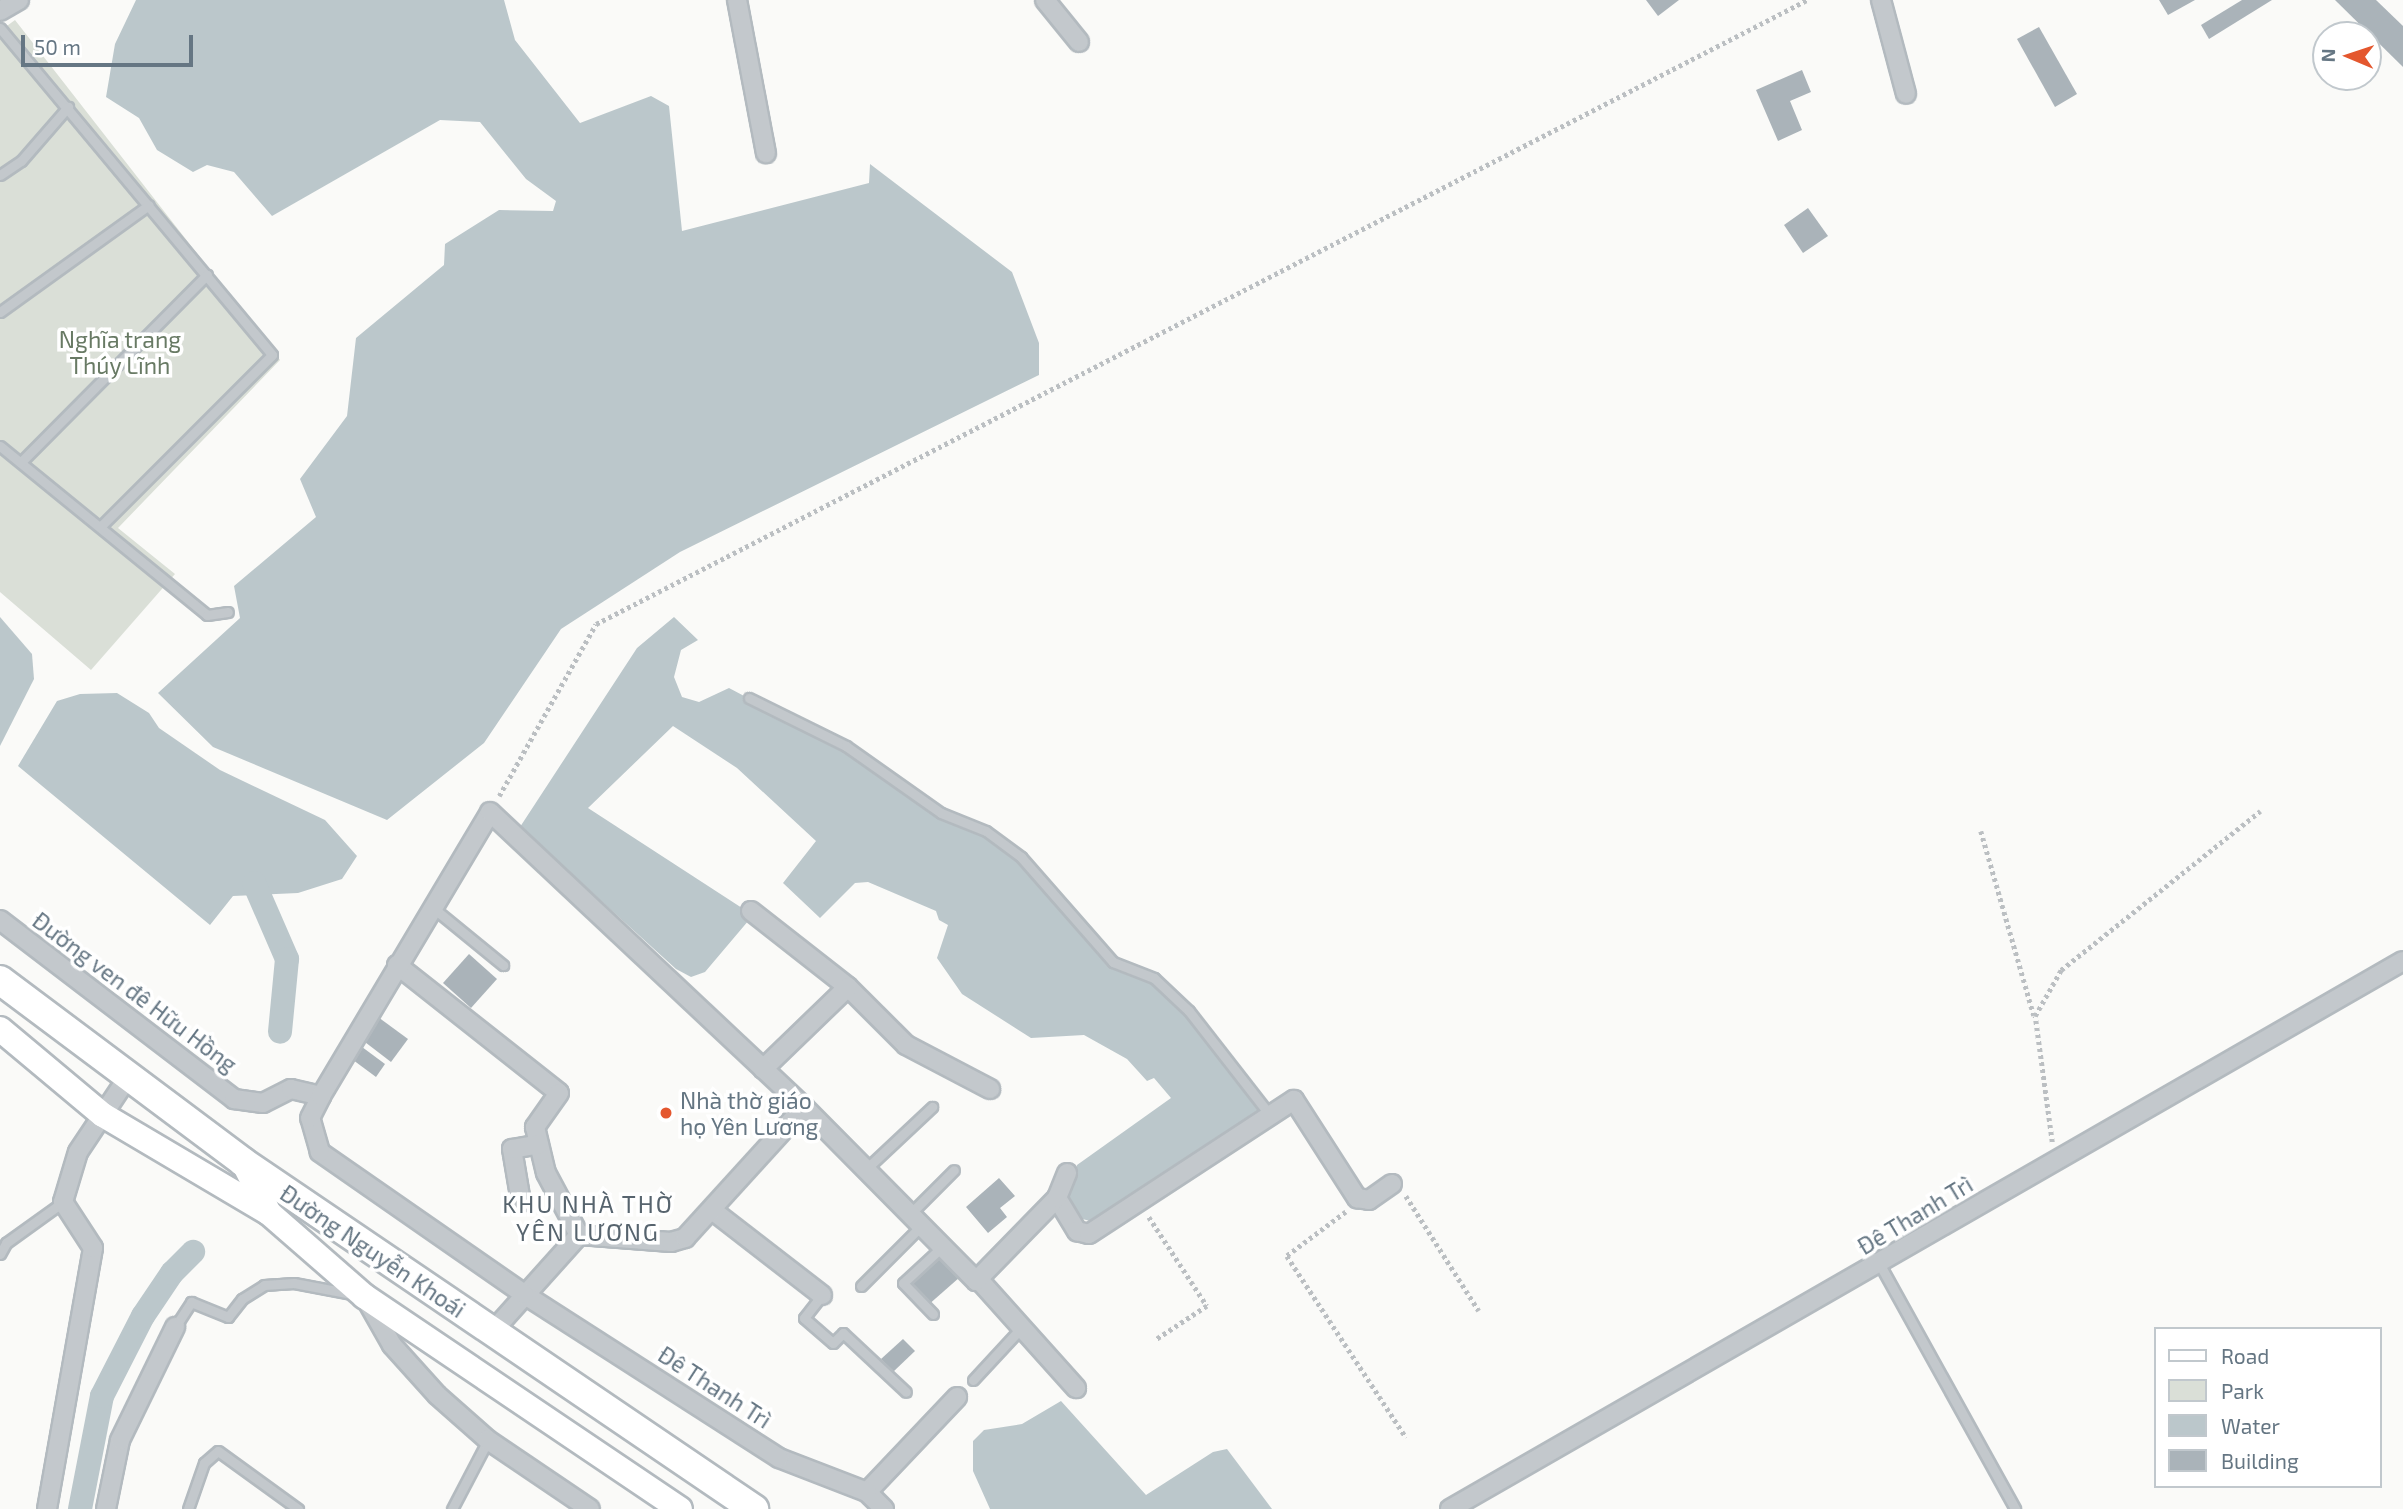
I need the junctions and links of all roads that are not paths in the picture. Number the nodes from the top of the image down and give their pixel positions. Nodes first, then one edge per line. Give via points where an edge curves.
1 (19, 0) edge
2 (737, 0) edge
3 (1045, 0) edge
4 (1881, 0) edge
5 (0, 11) edge
6 (0, 28) edge
7 (1079, 42) dead end
8 (1906, 94) dead end
9 (68, 107) junction
10 (766, 153) dead end
11 (0, 175) edge
12 (149, 205) junction
13 (206, 275) junction
14 (0, 312) edge
15 (0, 446) edge
16 (21, 463) junction
17 (101, 526) junction
18 (228, 612) dead end
19 (749, 698) dead end
20 (432, 907) junction
21 (751, 911) dead end
22 (0, 920) edge
23 (2403, 961) edge
24 (397, 965) junction
25 (503, 965) dead end
26 (0, 980) edge
27 (848, 987) junction
28 (0, 1029) edge
29 (763, 1069) junction
30 (128, 1077) junction
31 (990, 1089) dead end
32 (321, 1096) junction
33 (804, 1107) junction
34 (932, 1107) dead end
35 (103, 1115) junction
36 (1270, 1115) junction
37 (539, 1144) junction
38 (243, 1162) junction
39 (866, 1169) junction
40 (954, 1170) dead end
41 (1066, 1173) dead end
42 (1392, 1184) road end
43 (1056, 1198) junction
44 (64, 1202) junction
45 (521, 1202) dead end
46 (712, 1210) junction
47 (269, 1213) junction
48 (916, 1220) junction
49 (579, 1235) junction
50 (3, 1240) edge
51 (942, 1247) junction
52 (0, 1254) edge
53 (1880, 1265) junction
54 (980, 1281) junction
55 (861, 1286) dead end
56 (524, 1294) junction
57 (822, 1294) joint
58 (364, 1296) junction
59 (933, 1314) dead end
60 (1022, 1327) junction
61 (176, 1328) joint
62 (492, 1332) junction
63 (973, 1380) dead end
64 (1076, 1388) dead end
65 (906, 1392) dead end
66 (957, 1397) dead end
67 (488, 1440) junction
68 (867, 1492) junction
69 (47, 1509) edge
70 (106, 1509) edge
71 (188, 1509) edge
72 (298, 1509) edge
73 (452, 1509) edge
74 (590, 1509) edge
75 (680, 1509) edge
76 (754, 1509) edge
77 (884, 1509) edge
78 (1450, 1509) edge
79 (2015, 1509) edge

1 - 5 street
2 - 10 street
3 - 7 street
4 - 8 street
6 - 9 lane
9 - 11 lane via 21,161
9 - 12 lane
12 - 13 lane
12 - 14 lane
13 - 16 lane
13 - 17 lane via 272,355
15 - 16 lane
16 - 17 lane
17 - 18 lane via 207,615
19 - 36 lane via 846,746 941,813 986,831 1021,857 1113,962 1154,978 1189,1011
20 - 24 street, Đê Thanh Trì
20 - 25 lane
20 - 29 street, Đê Thanh Trì via 490,812
21 - 27 street
22 - 32 street, Đường ven đê Hữu Hồng via 234,1099 262,1103 291,1089
23 - 53 street, Đê Thanh Trì
24 - 32 street, Đê Thanh Trì
24 - 37 street via 559,1093 536,1127
26 - 30 main road, Đường Nguyễn Khoái
27 - 29 street
27 - 31 street via 906,1045
28 - 35 street
29 - 33 street
30 - 35 street
30 - 38 main road, Đường Nguyễn Khoái
32 - 56 street, Đê Thanh Trì via 310,1118 320,1152
33 - 39 street
33 - 46 street
34 - 39 lane
35 - 44 street via 79,1152
35 - 47 street
36 - 42 street via 1294,1100 1357,1198 1369,1200
36 - 43 street via 1089,1234 1077,1231
37 - 45 street via 512,1149
37 - 49 street via 546,1173
38 - 47 street
38 - 62 main road, Đường Nguyễn Khoái
39 - 48 street
40 - 48 lane
41 - 43 street
43 - 54 street
44 - 50 lane
44 - 69 street via 93,1248
46 - 49 street via 685,1238 671,1242
46 - 57 street
47 - 58 street
48 - 51 street
48 - 55 lane
49 - 56 street
50 - 52 lane
51 - 54 street
51 - 59 lane via 903,1283
53 - 78 street, Đê Thanh Trì
53 - 79 lane
54 - 60 street
56 - 62 street
56 - 68 street, Đê Thanh Trì via 779,1458
57 - 65 lane via 804,1318 833,1343 843,1333
58 - 61 lane via 294,1283 264,1285 242,1299 228,1317 191,1302
58 - 67 street via 392,1345 437,1395
58 - 75 street
60 - 63 lane
60 - 64 street
61 - 70 street via 120,1440
62 - 76 main road, Đường Nguyễn Khoái
66 - 68 street
67 - 73 lane
67 - 74 street
68 - 77 street, Đê Thanh Trì
71 - 72 lane via 204,1463 218,1451

